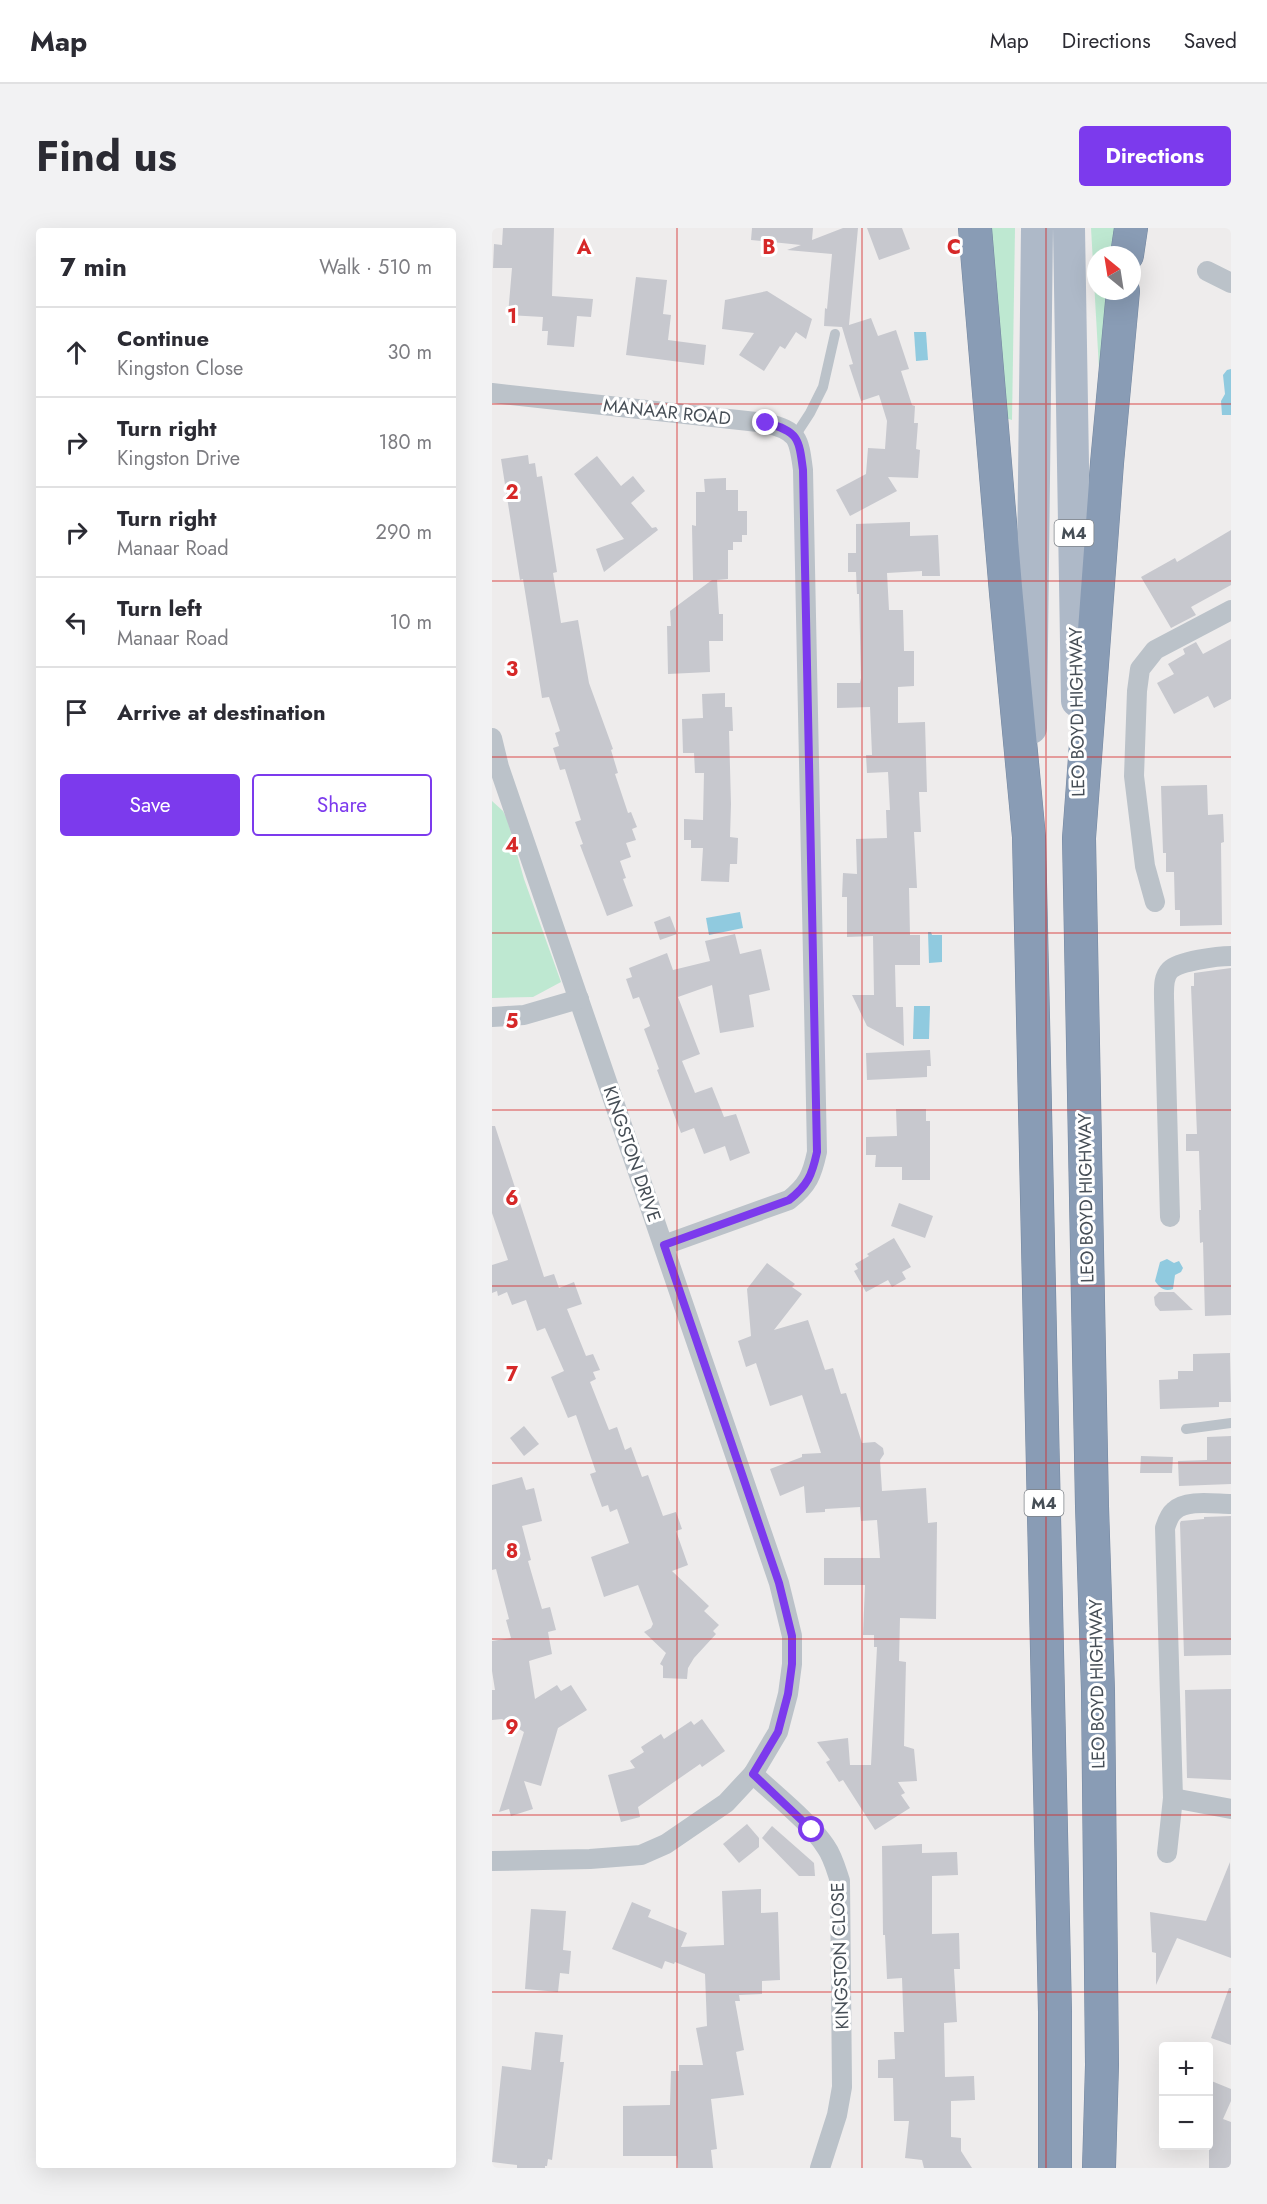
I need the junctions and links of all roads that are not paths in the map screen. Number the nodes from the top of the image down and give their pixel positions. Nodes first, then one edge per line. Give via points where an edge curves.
1 (975, 228) edge
2 (1038, 228) edge
3 (1069, 228) edge
4 (1131, 228) edge
5 (1128, 246) edge
6 (1207, 271) dead end
7 (1231, 283) edge
8 (1122, 300) edge
9 (835, 334) dead end
10 (492, 393) edge
11 (795, 436) junction
12 (1231, 610) edge
13 (492, 738) edge
14 (495, 767) edge
15 (1029, 837) junction
16 (1079, 838) junction
17 (1155, 903) dead end
18 (1231, 956) edge
19 (579, 999) junction
20 (492, 1017) edge
21 (1170, 1217) dead end
22 (664, 1245) junction
23 (1231, 1423) edge
24 (1186, 1429) dead end
25 (1231, 1504) edge
26 (1098, 1691) junction
27 (753, 1774) junction
28 (1173, 1798) junction
29 (1231, 1809) edge
30 (1167, 1853) dead end
31 (492, 1861) edge
32 (1054, 2012) junction
33 (820, 2168) edge
34 (1041, 2168) edge
35 (1055, 2168) edge
36 (1099, 2168) edge
37 (1119, 2168) edge

1 - 15 highway
2 - 15 main road, M4
3 - 16 main road, LEO BOYD HIGHWAY / M4
4 - 5 highway
6 - 7 street
8 - 16 highway
9 - 11 lane via 823,387
10 - 11 street, MANAAR ROAD via 766,423 785,428
11 - 22 street via 803,470 817,1152 813,1173 803,1189 789,1200
12 - 17 street via 1155,650 1140,669 1134,777 1145,866
13 - 14 street, KINGSTON DRIVE
14 - 19 street, KINGSTON DRIVE
15 - 32 highway, M4
16 - 26 highway, LEO BOYD HIGHWAY / M4
18 - 21 street via 1179,964 1166,976
19 - 20 street via 524,1015
19 - 22 street, KINGSTON DRIVE
22 - 27 street, KINGSTON DRIVE via 779,1583 792,1636 792,1664 781,1722
23 - 24 lane
25 - 28 street via 1185,1505 1174,1509 1165,1528
26 - 36 highway, LEO BOYD HIGHWAY / M4 via 1102,2053
26 - 37 highway via 1118,1889
27 - 31 street, KINGSTON DRIVE via 705,1819 641,1855
27 - 33 street, KINGSTON CLOSE via 812,1830 833,1860 840,1881 842,2087
28 - 29 street
28 - 30 street
32 - 34 highway
32 - 35 highway, M4

